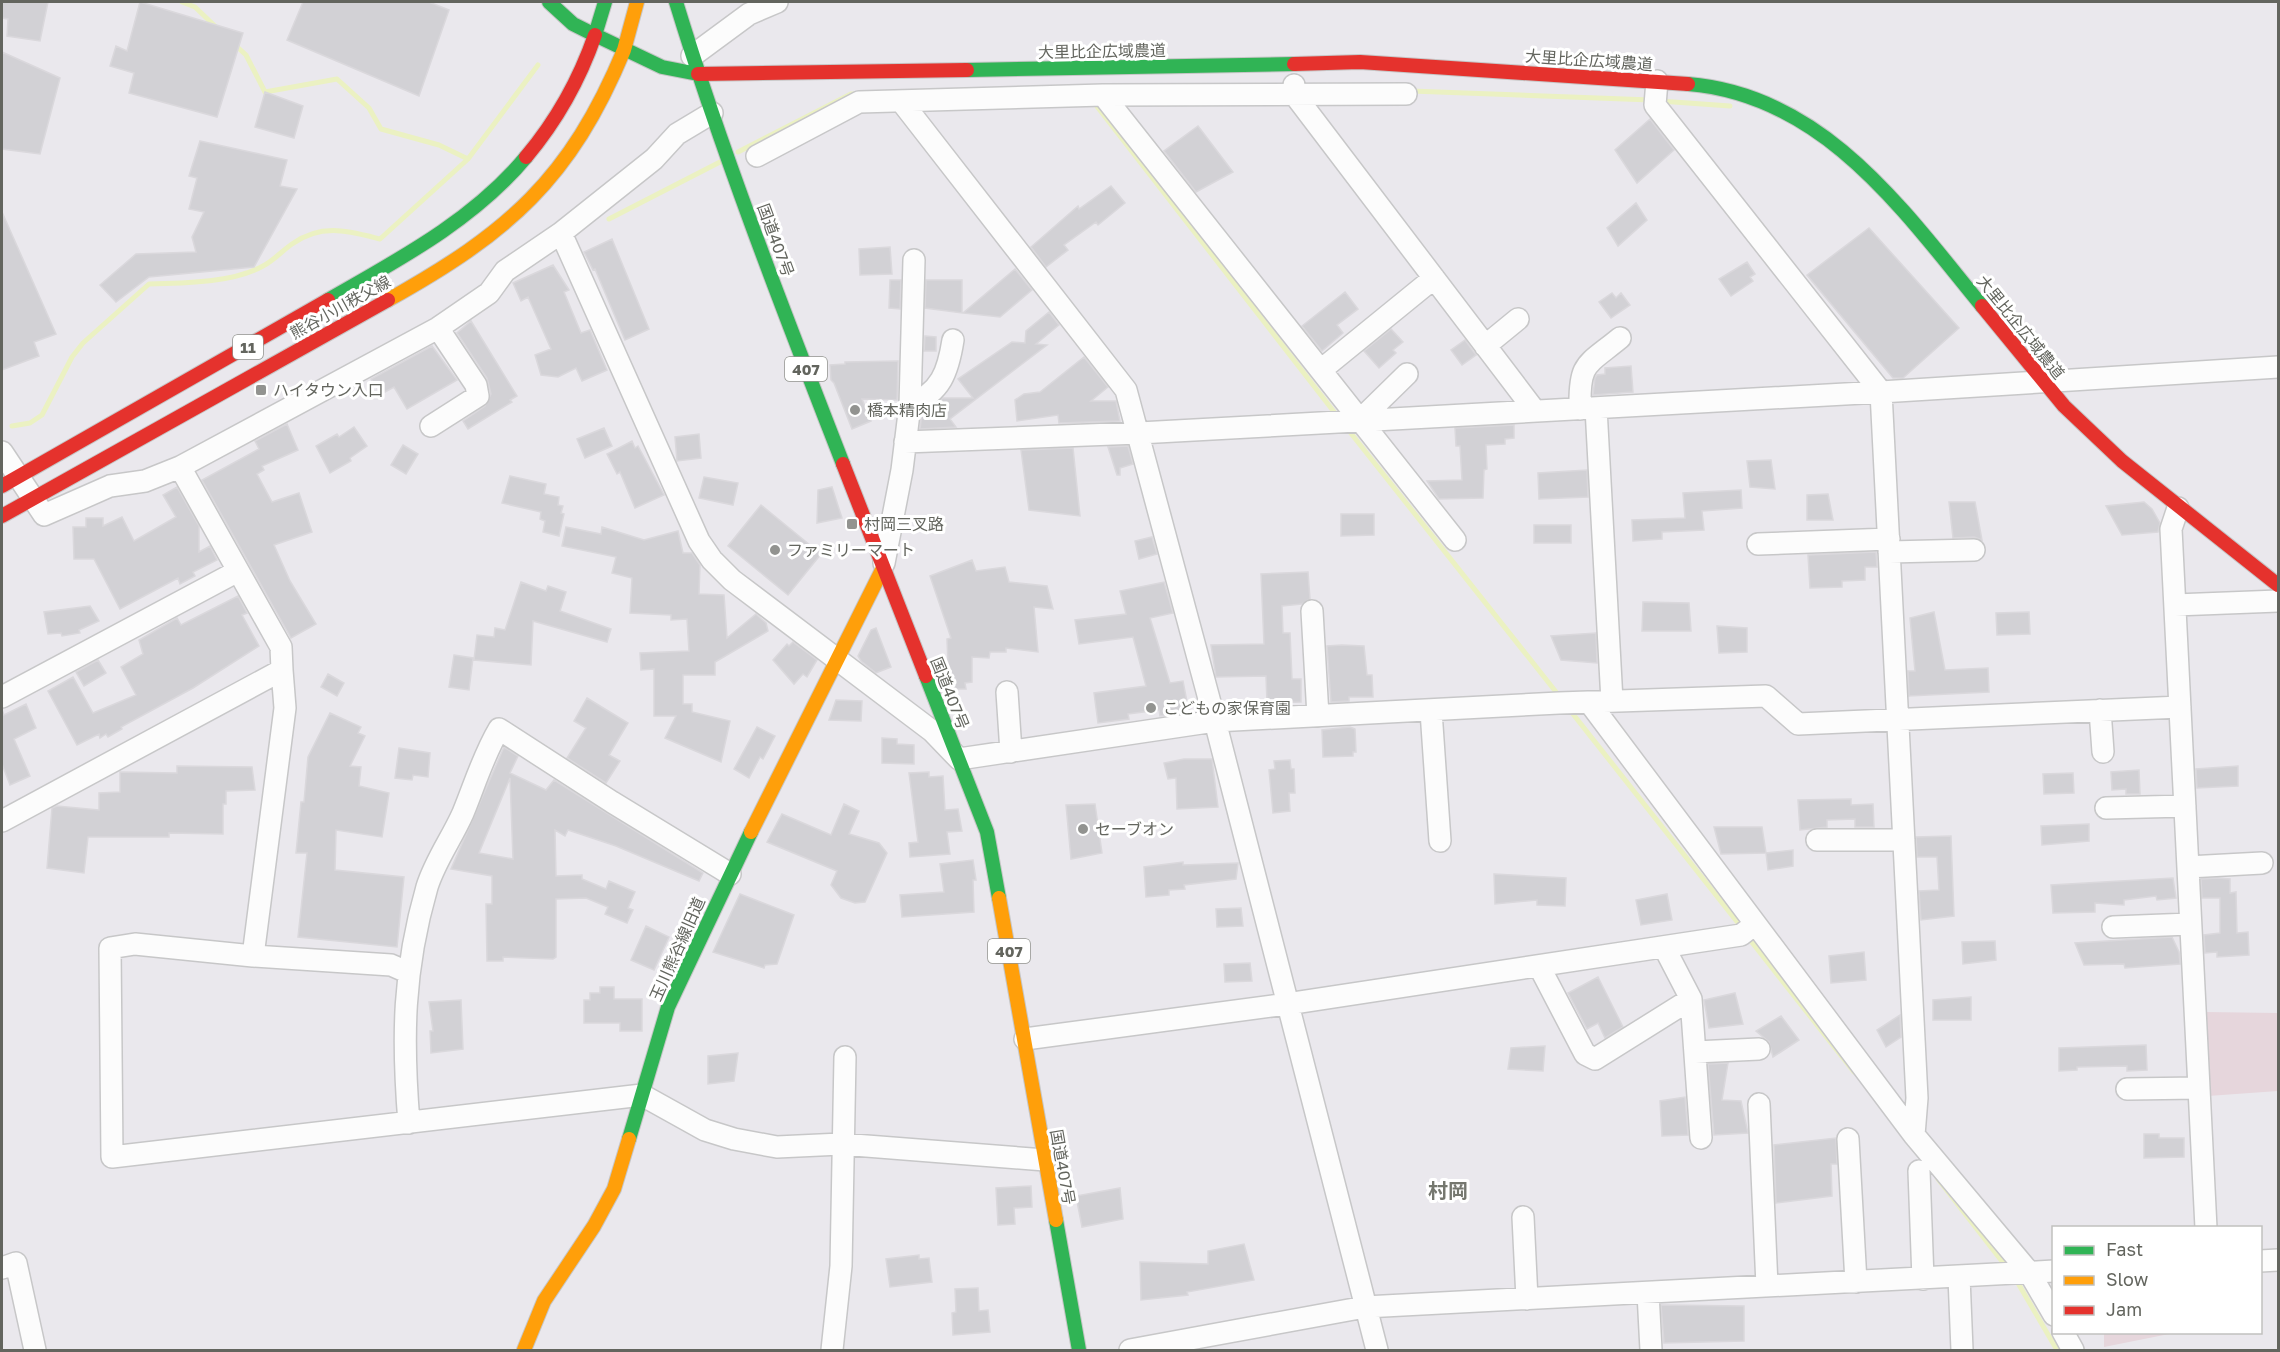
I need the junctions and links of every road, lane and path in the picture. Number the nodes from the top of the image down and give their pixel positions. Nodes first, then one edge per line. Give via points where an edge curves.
1 (549, 2) edge
2 (605, 2) edge
3 (637, 2) edge
4 (676, 2) edge
5 (777, 2) edge
6 (595, 35) junction
7 (624, 50) junction
8 (1294, 62) junction
9 (695, 65) junction
10 (1657, 81) junction
11 (1294, 94) junction
12 (1406, 94) dead end
13 (1103, 95) junction
14 (901, 101) junction
15 (712, 112) junction
16 (757, 156) dead end
17 (561, 233) junction
18 (914, 260) dead end
19 (1434, 278) junction
20 (1518, 319) dead end
21 (438, 328) junction
22 (1620, 338) dead end
23 (952, 340) dead end
24 (1485, 346) junction
25 (2278, 367) edge
26 (1321, 370) junction
27 (1407, 374) dead end
28 (2043, 382) junction
29 (1881, 393) junction
30 (910, 405) junction
31 (1588, 408) junction
32 (1535, 411) junction
33 (1350, 420) junction
34 (431, 426) dead end
35 (1139, 433) junction
36 (905, 442) junction
37 (2, 452) edge
38 (180, 467) junction
39 (10, 482) edge
40 (32, 500) junction
41 (2178, 508) junction
42 (2, 516) edge
43 (1455, 540) dead end
44 (1758, 544) dead end
45 (1889, 546) junction
46 (1974, 550) dead end
47 (883, 568) junction
48 (238, 570) junction
49 (2278, 585) edge
50 (2278, 601) edge
51 (2175, 605) junction
52 (1312, 611) dead end
53 (838, 659) junction
54 (282, 670) junction
55 (1007, 692) dead end
56 (2, 697) edge
57 (1612, 701) junction
58 (1589, 702) junction
59 (2180, 707) junction
60 (2100, 710) junction
61 (1431, 711) junction
62 (1318, 716) junction
63 (1898, 720) junction
64 (1215, 721) junction
65 (1011, 752) junction
66 (2103, 752) dead end
67 (959, 759) junction
68 (2185, 806) junction
69 (2106, 808) dead end
70 (2, 821) edge
71 (1816, 840) dead end
72 (1904, 840) junction
73 (1440, 841) dead end
74 (2262, 863) dead end
75 (2188, 867) junction
76 (730, 874) junction
77 (2190, 924) junction
78 (2113, 927) dead end
79 (1748, 930) junction
80 (1664, 947) junction
81 (253, 956) junction
82 (1539, 966) junction
83 (407, 972) junction
84 (1691, 999) junction
85 (1287, 1004) junction
86 (1025, 1039) junction
87 (1760, 1049) dead end
88 (1695, 1052) junction
89 (845, 1057) dead end
90 (2199, 1088) junction
91 (2127, 1089) dead end
92 (642, 1095) junction
93 (1759, 1104) dead end
94 (409, 1123) junction
95 (1914, 1135) junction
96 (1701, 1138) dead end
97 (1848, 1139) dead end
98 (842, 1144) junction
99 (1045, 1161) junction
100 (1919, 1171) dead end
101 (1523, 1217) dead end
102 (2205, 1226) edge
103 (2278, 1260) edge
104 (2262, 1261) edge
105 (2, 1268) edge
106 (2052, 1271) edge
107 (2029, 1272) junction
108 (1959, 1277) junction
109 (1923, 1279) junction
110 (1856, 1282) junction
111 (1767, 1286) junction
112 (1648, 1293) junction
113 (1527, 1299) junction
114 (1365, 1307) junction
115 (2052, 1312) edge
116 (2064, 1334) edge
117 (35, 1350) edge
118 (524, 1350) edge
119 (832, 1350) edge
120 (1079, 1350) edge
121 (1130, 1350) edge
122 (1377, 1350) edge
123 (1651, 1350) edge
124 (1962, 1350) edge
125 (2073, 1350) edge

1 - 6 main road via 573,24
2 - 6 main road
3 - 7 main road
4 - 9 main road, 国道407号 / 407
5 - 9 street via 749,14
6 - 7 main road
6 - 39 main road, 熊谷小川秩父線 / 11 via 585,65 547,130 523,163 474,209 411,253
7 - 9 main road via 662,67
7 - 40 main road, 熊谷小川秩父線 / 11 via 614,76 574,143 507,223 439,271
8 - 9 main road, 大里比企広域農道 via 1155,68
8 - 10 main road, 大里比企広域農道 via 1360,62
8 - 11 street
9 - 15 main road, 国道407号 / 407
10 - 28 main road, 大里比企広域農道 via 1705,85 1762,101 1823,135 1857,161 1890,194
10 - 29 street via 1655,105
11 - 12 street
11 - 13 street
11 - 19 street
13 - 14 street
13 - 26 street
14 - 16 street via 860,102
14 - 35 street via 1126,390
15 - 17 street via 677,134 654,159
15 - 47 main road, 国道407号 / 407
17 - 21 street via 506,271 489,293
17 - 53 street via 699,541 732,580
18 - 30 street
19 - 24 street
19 - 26 street
20 - 24 street
21 - 34 street via 476,385 478,396
21 - 38 street
22 - 31 street via 1583,368 1579,380
23 - 30 street via 946,375
24 - 32 street
25 - 28 street
26 - 33 street
27 - 33 street
28 - 29 street
28 - 41 main road, 大里比企広域農道 via 2114,453
29 - 31 street
29 - 45 street
30 - 36 street
31 - 32 street
31 - 57 street
32 - 33 street
33 - 35 street
33 - 43 street
35 - 36 street
35 - 64 street
36 - 47 street
37 - 39 street
38 - 40 street via 145,481 110,486 44,515
38 - 48 street
39 - 40 street
40 - 42 main road, 熊谷小川秩父線 / 11
41 - 49 main road, 大里比企広域農道
41 - 51 street via 2172,529
44 - 45 street
45 - 46 street
45 - 63 street
47 - 53 main road, 玉川熊谷線旧道
47 - 67 main road, 国道407号 / 407
48 - 54 street via 281,647
48 - 56 street
50 - 51 street
51 - 59 street
52 - 62 street
53 - 67 street via 932,731
53 - 76 main road, 玉川熊谷線旧道
54 - 70 street
54 - 81 street via 285,708
55 - 65 street
57 - 58 street
57 - 63 street via 1766,696 1798,724
58 - 61 street
58 - 79 street
59 - 60 street
59 - 68 street
60 - 63 street
60 - 66 street
61 - 62 street
61 - 73 street
62 - 64 street
63 - 72 street
64 - 65 street
64 - 85 street
65 - 67 street
67 - 86 main road, 国道407号 / 407 via 987,832
68 - 69 street
68 - 75 street
71 - 72 street
72 - 95 street via 1917,1098
74 - 75 street
75 - 77 street
76 - 83 street via 499,729 428,885
76 - 92 main road, 玉川熊谷線旧道 via 668,1007
77 - 78 street
77 - 90 street
79 - 80 street
79 - 95 street
80 - 82 street
80 - 84 street
81 - 83 street via 391,964
81 - 94 street via 135,944 110,948 112,1157
82 - 84 street via 1585,1054 1595,1059
82 - 85 street
83 - 94 street via 403,1049
84 - 88 street
85 - 86 street
85 - 114 street
86 - 99 main road, 国道407号 / 407
87 - 88 street
88 - 96 street
89 - 98 street
90 - 91 street
90 - 102 street
92 - 94 street
92 - 98 street via 705,1130 734,1139 777,1147
92 - 118 main road, 玉川熊谷線旧道 via 614,1189 544,1301
93 - 111 street
95 - 107 street
97 - 110 street
98 - 99 street
98 - 119 street via 842,1266
99 - 120 main road, 国道407号 / 407
100 - 109 street
101 - 113 street
103 - 104 street
105 - 117 street via 16,1263
106 - 107 street
107 - 108 street
107 - 115 street
108 - 109 street
108 - 124 street
109 - 110 street
110 - 111 street
111 - 112 street
112 - 113 street
112 - 123 street
113 - 114 street
114 - 121 street
114 - 122 street
116 - 125 street

